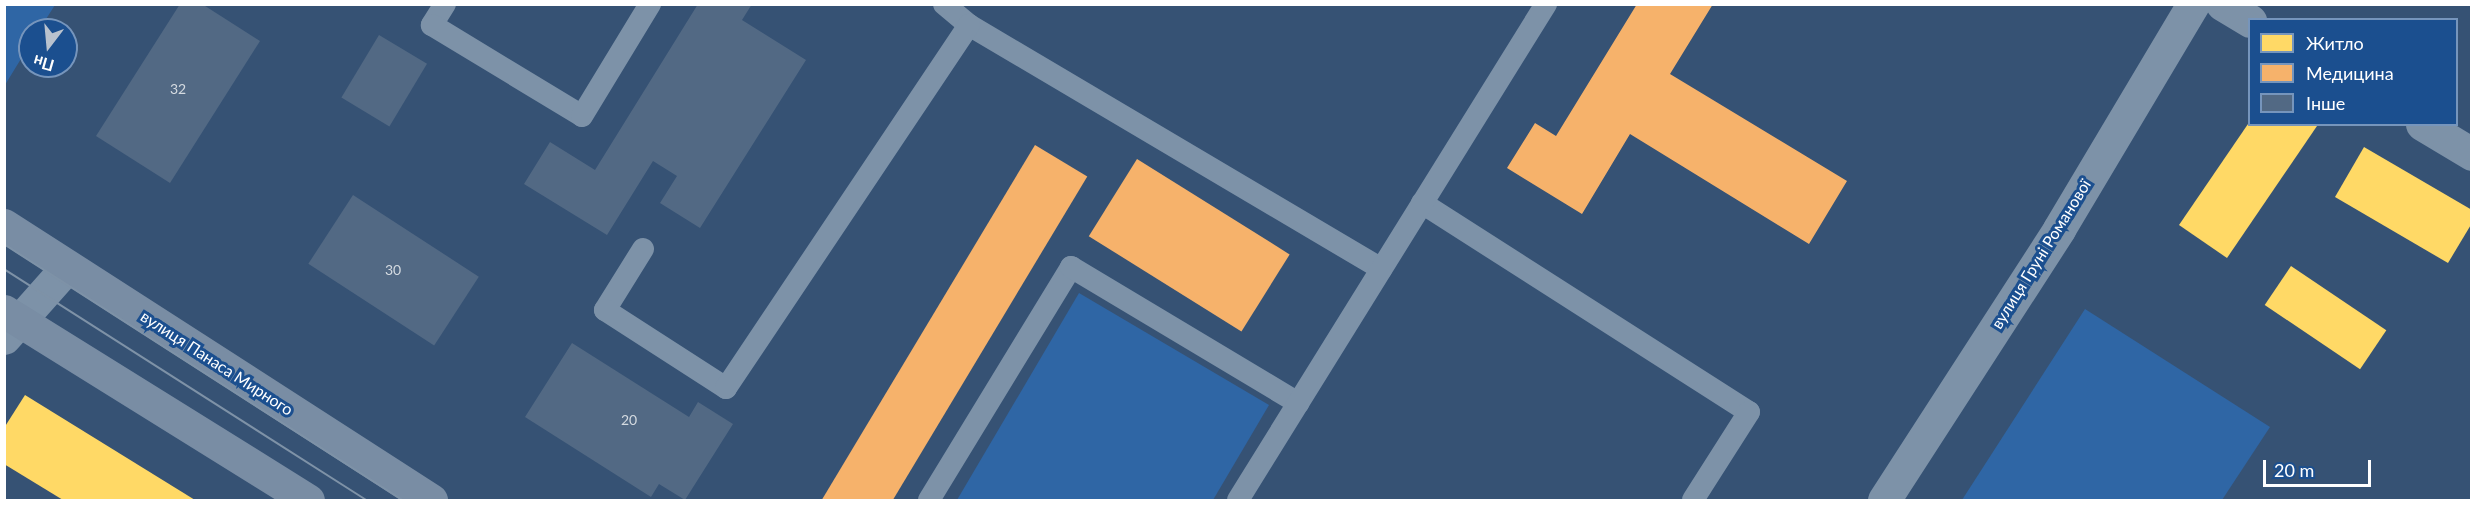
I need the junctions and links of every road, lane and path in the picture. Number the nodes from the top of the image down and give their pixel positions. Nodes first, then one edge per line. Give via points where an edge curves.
1 (445, 4) edge
2 (650, 4) edge
3 (944, 4) edge
4 (1546, 4) edge
5 (2193, 4) edge
6 (2222, 4) edge
7 (2248, 20) edge
8 (969, 25) junction
9 (2425, 126) edge
10 (2472, 154) edge
11 (1422, 203) junction
12 (4, 225) edge
13 (642, 249) dead end
14 (67, 267) junction
15 (1380, 269) junction
16 (10, 323) edge
17 (1298, 403) junction
18 (308, 501) edge
19 (430, 501) edge
20 (928, 501) edge
21 (1238, 501) edge
22 (1693, 501) edge
23 (1884, 501) edge

1 - 2 lane via 432,25 582,116
3 - 8 lane
4 - 11 lane
5 - 23 street, вулиця Груні Романової via 2059,229
6 - 7 street
8 - 13 lane via 726,388 605,310
8 - 15 lane
9 - 10 street
11 - 15 lane
11 - 22 lane via 1749,412
12 - 14 main road, вулиця Панаса Мирного
14 - 16 street
14 - 19 main road, вулиця Панаса Мирного
15 - 17 lane
16 - 18 main road
17 - 20 lane via 1071,267
17 - 21 lane

